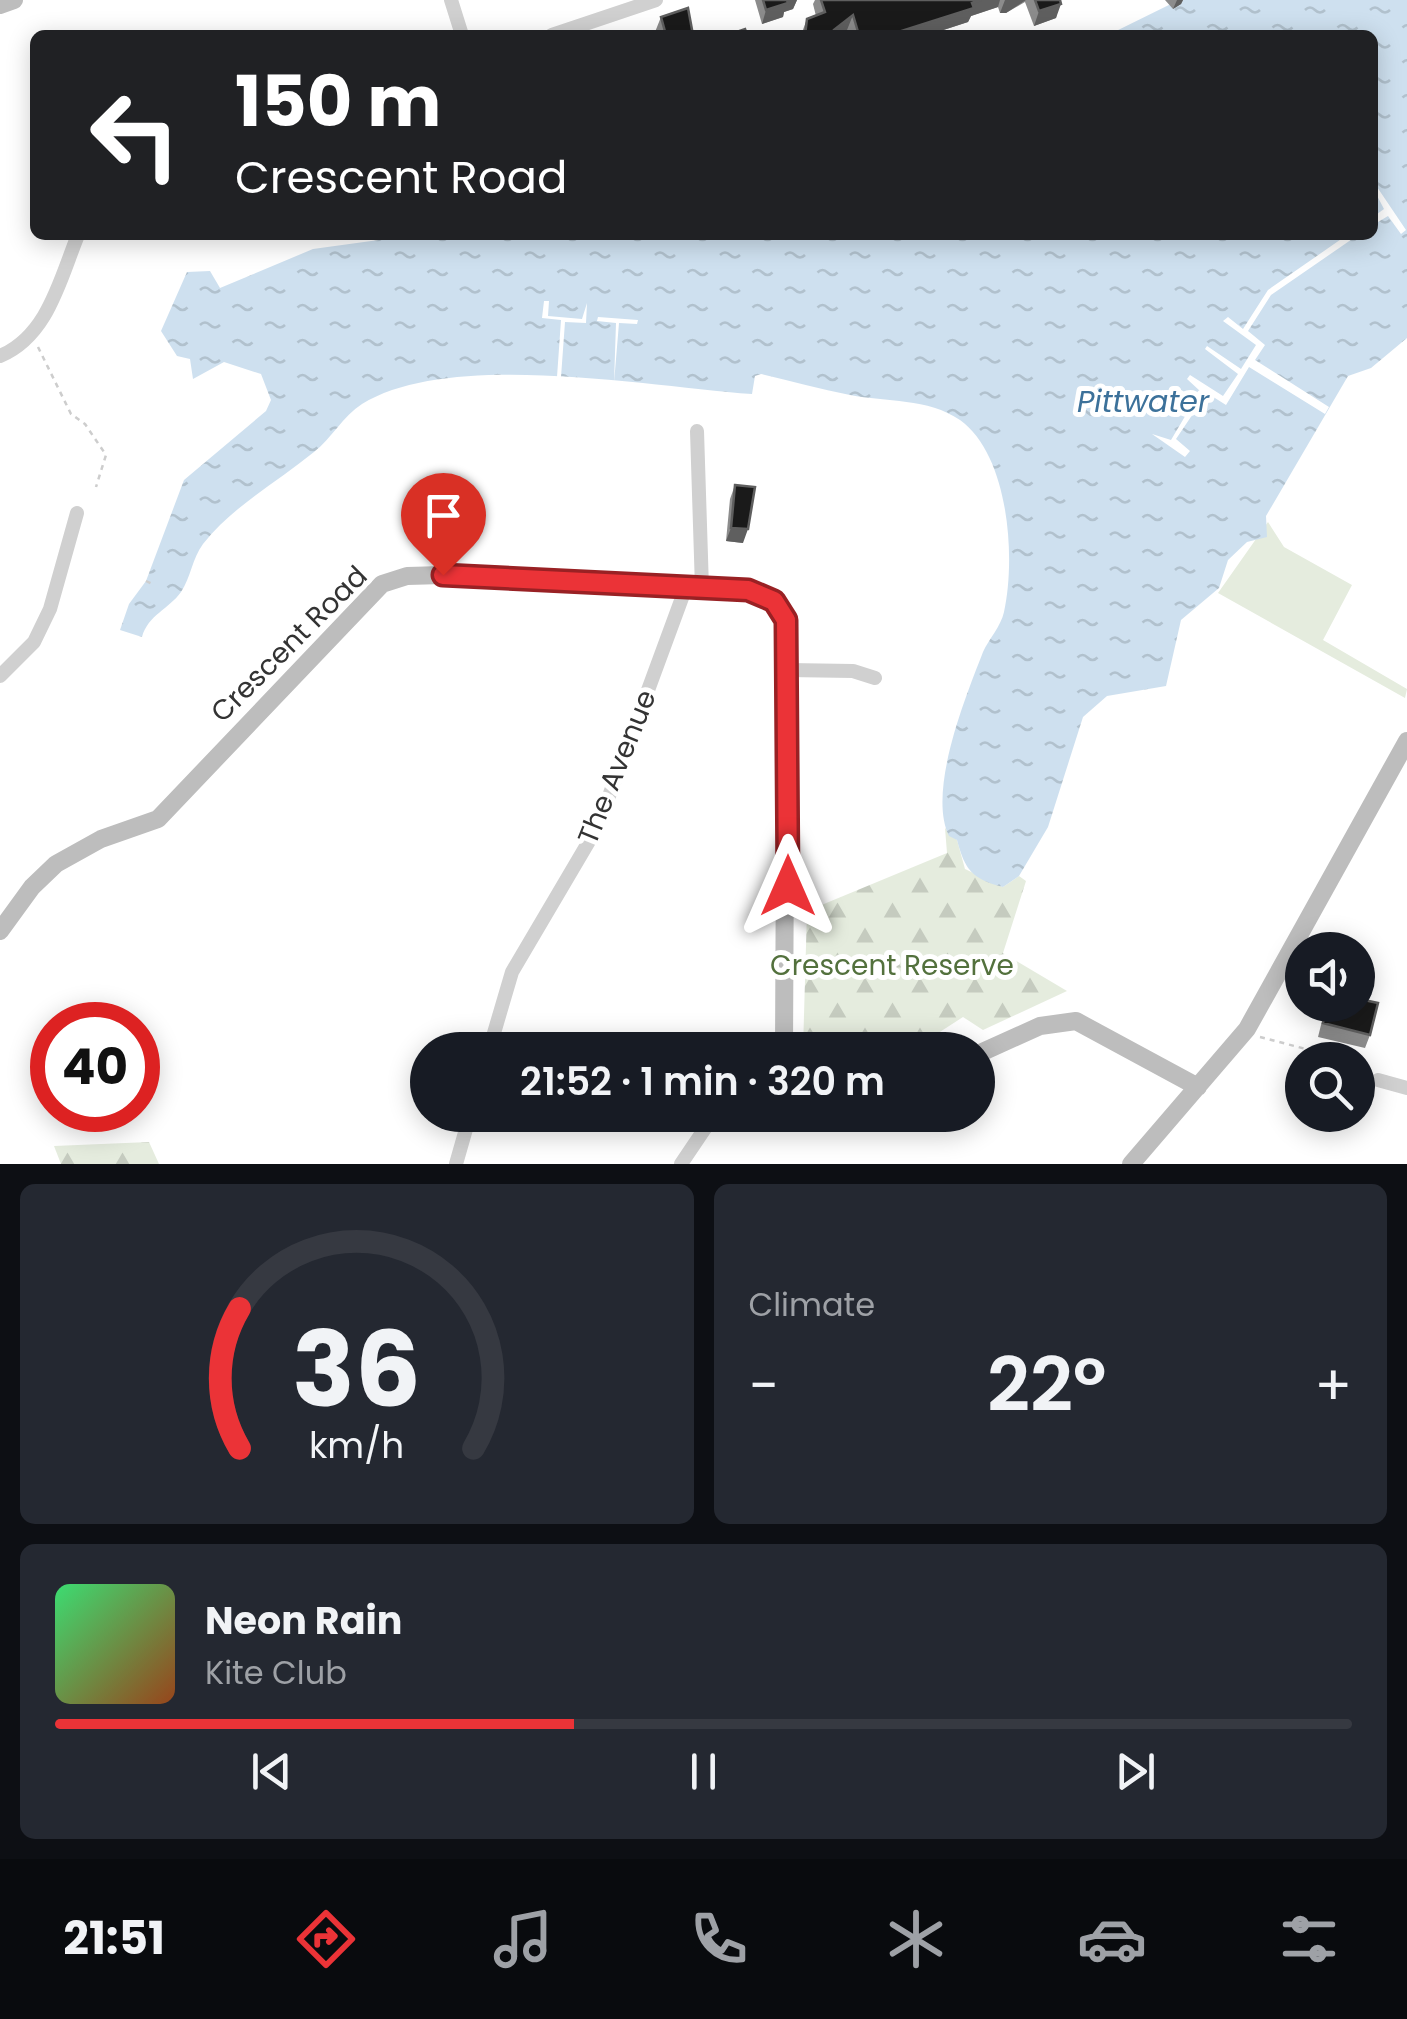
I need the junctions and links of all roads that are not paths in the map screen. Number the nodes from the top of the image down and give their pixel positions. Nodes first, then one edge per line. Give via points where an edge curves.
1 (14, 0) edge
2 (451, 0) edge
3 (656, 0) edge
4 (0, 5) edge
5 (460, 30) edge
6 (567, 30) edge
7 (76, 240) edge
8 (0, 356) edge
9 (697, 431) dead end
10 (77, 513) dead end
11 (694, 588) junction
12 (788, 670) junction
13 (0, 676) edge
14 (875, 678) dead end
15 (1407, 741) edge
16 (0, 931) edge
17 (494, 1032) edge
18 (784, 1032) edge
19 (995, 1046) edge
20 (1378, 1080) dead end
21 (1198, 1087) junction
22 (1407, 1088) edge
23 (465, 1132) edge
24 (703, 1132) edge
25 (456, 1164) edge
26 (681, 1164) edge
27 (1131, 1164) edge

1 - 4 street
2 - 5 street
3 - 6 street
7 - 8 street via 42,322 21,347
9 - 11 street, The Avenue
10 - 13 street via 50,609 34,642
11 - 12 street, Crescent Road via 748,590 774,601 786,620
11 - 16 street, Crescent Road via 443,575 382,584 158,819 56,864
11 - 17 street, The Avenue via 598,826 512,972
12 - 14 street
12 - 18 street, Crescent Road
15 - 21 street via 1247,1030
19 - 21 street via 1040,1026 1076,1021
20 - 22 street
21 - 27 street
23 - 25 street
24 - 26 street

